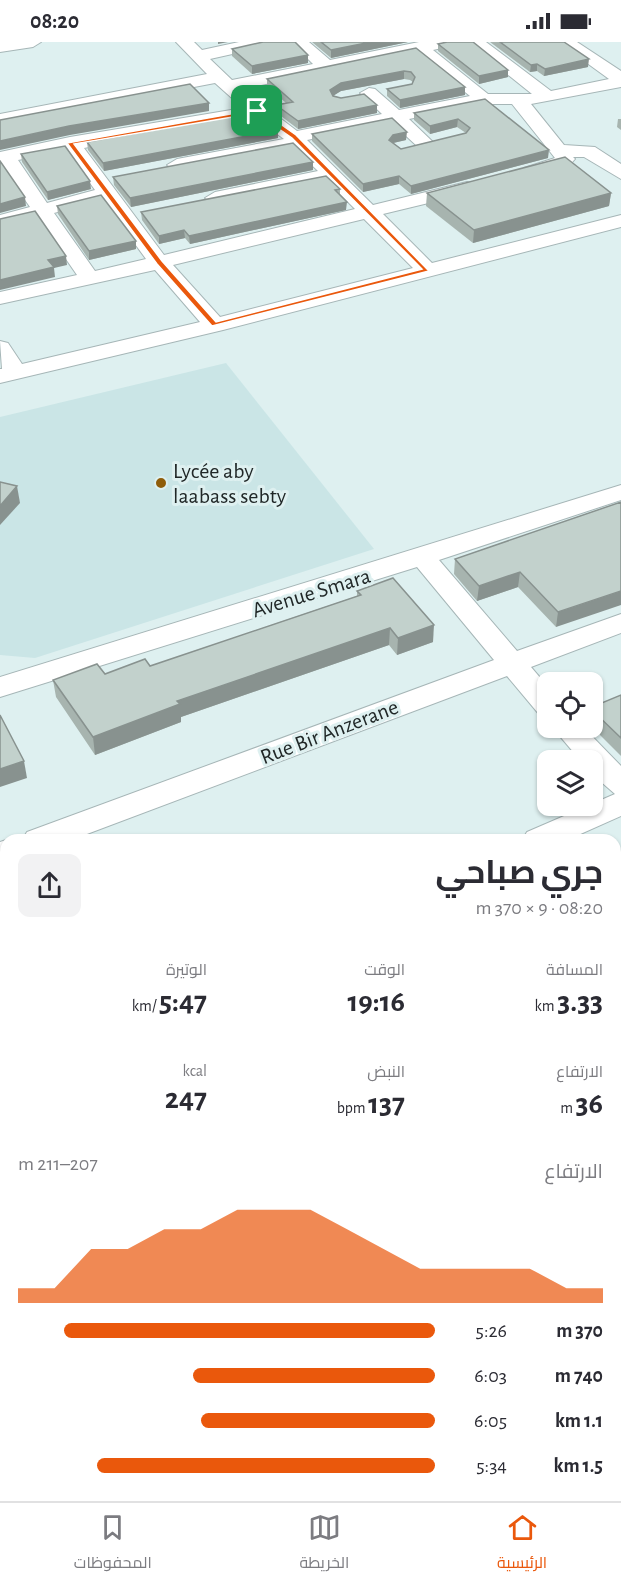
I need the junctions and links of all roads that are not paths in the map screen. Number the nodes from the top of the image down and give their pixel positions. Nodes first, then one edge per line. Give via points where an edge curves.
1 (33, 42) edge
2 (184, 42) edge
3 (262, 42) edge
4 (298, 42) edge
5 (445, 42) edge
6 (475, 42) edge
7 (597, 44) dead end
8 (572, 46) edge
9 (0, 47) edge
10 (419, 47) junction
11 (200, 56) junction
12 (325, 65) junction
13 (621, 80) edge
14 (224, 81) junction
15 (350, 96) edge
16 (548, 97) junction
17 (484, 99) junction
18 (519, 101) junction
19 (257, 111) junction
20 (398, 116) junction
21 (0, 119) edge
22 (447, 138) edge
23 (296, 139) junction
24 (70, 143) junction
25 (425, 143) junction
26 (400, 149) edge
27 (560, 151) junction
28 (3, 158) edge
29 (156, 169) edge
30 (621, 173) edge
31 (329, 175) junction
32 (121, 176) edge
33 (507, 178) edge
34 (484, 183) edge
35 (102, 187) junction
36 (192, 202) edge
37 (44, 209) junction
38 (147, 212) edge
39 (369, 213) junction
40 (124, 216) junction
41 (0, 221) edge
42 (621, 221) edge
43 (160, 262) junction
44 (427, 270) junction
45 (90, 279) junction
46 (0, 298) edge
47 (214, 325) junction
48 (0, 348) edge
49 (8, 374) edge
50 (621, 492) edge
51 (422, 557) junction
52 (621, 622) edge
53 (509, 663) junction
54 (0, 687) edge
55 (537, 694) edge
56 (576, 738) edge
57 (621, 785) edge
58 (621, 804) edge
59 (54, 834) edge
60 (552, 834) edge

1 - 9 street
2 - 11 street
3 - 11 street
4 - 12 street
5 - 10 street
6 - 16 street
7 - 8 street
8 - 13 street
10 - 12 street
10 - 17 street
11 - 14 street
12 - 14 street
13 - 16 street
14 - 19 street
14 - 21 street
15 - 20 street via 377,91
16 - 18 street
17 - 18 street
17 - 20 street
18 - 27 street
19 - 23 street
19 - 24 street
20 - 23 street
20 - 25 street
22 - 25 street
23 - 29 street
23 - 31 street
24 - 28 street
24 - 35 street
25 - 26 street
27 - 30 street via 588,151
27 - 33 street via 564,162
28 - 37 street
31 - 36 street
31 - 39 street
32 - 35 street
34 - 39 street
35 - 37 street
35 - 40 street
37 - 41 street
37 - 45 street
38 - 40 street
39 - 43 street
39 - 44 street
40 - 43 street
42 - 44 street
43 - 45 street
43 - 47 street
44 - 47 street
45 - 46 street
47 - 49 street
48 - 49 street
50 - 51 street, Avenue Smara
51 - 53 street
51 - 54 street, Avenue Smara
52 - 53 street, Rue Bir Anzerane
53 - 55 street
53 - 59 street, Rue Bir Anzerane
56 - 57 street
58 - 60 street

